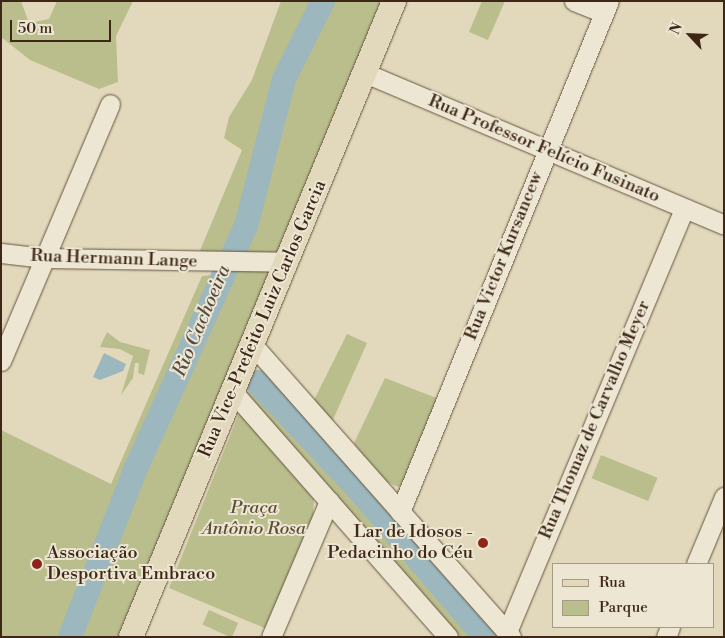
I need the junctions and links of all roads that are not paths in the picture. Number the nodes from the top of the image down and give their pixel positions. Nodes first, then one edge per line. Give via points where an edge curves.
1 (394, 1) edge
2 (574, 1) edge
3 (607, 7) edge
4 (365, 73) junction
5 (110, 104) dead end
6 (548, 151) junction
7 (684, 208) junction
8 (724, 225) edge
9 (1, 253) edge
10 (45, 258) junction
11 (286, 262) junction
12 (252, 344) junction
13 (1, 361) edge
14 (232, 392) junction
15 (724, 497) edge
16 (329, 501) junction
17 (400, 512) junction
18 (696, 563) edge
19 (509, 634) edge
20 (445, 635) edge
21 (131, 637) edge
22 (271, 637) edge

1 - 4 main road, Rua Vice-Prefeito Luiz Carlos Garcia
2 - 3 street
3 - 6 street, Rua Victor Kursancew
4 - 6 street, Rua Professor Felício Fusinato
4 - 11 main road, Rua Vice-Prefeito Luiz Carlos Garcia
5 - 10 street
6 - 7 street, Rua Professor Felício Fusinato
6 - 17 street, Rua Victor Kursancew
7 - 8 street, Rua Professor Felício Fusinato
7 - 19 street, Rua Thomaz de Carvalho Meyer
9 - 10 street, Rua Hermann Lange
10 - 11 street, Rua Hermann Lange
10 - 13 street
11 - 12 main road, Rua Vice-Prefeito Luiz Carlos Garcia
12 - 14 main road, Rua Vice-Prefeito Luiz Carlos Garcia
12 - 17 street
14 - 16 street
14 - 21 main road, Rua Vice-Prefeito Luiz Carlos Garcia
15 - 18 street
16 - 20 street
16 - 22 street
17 - 19 street

